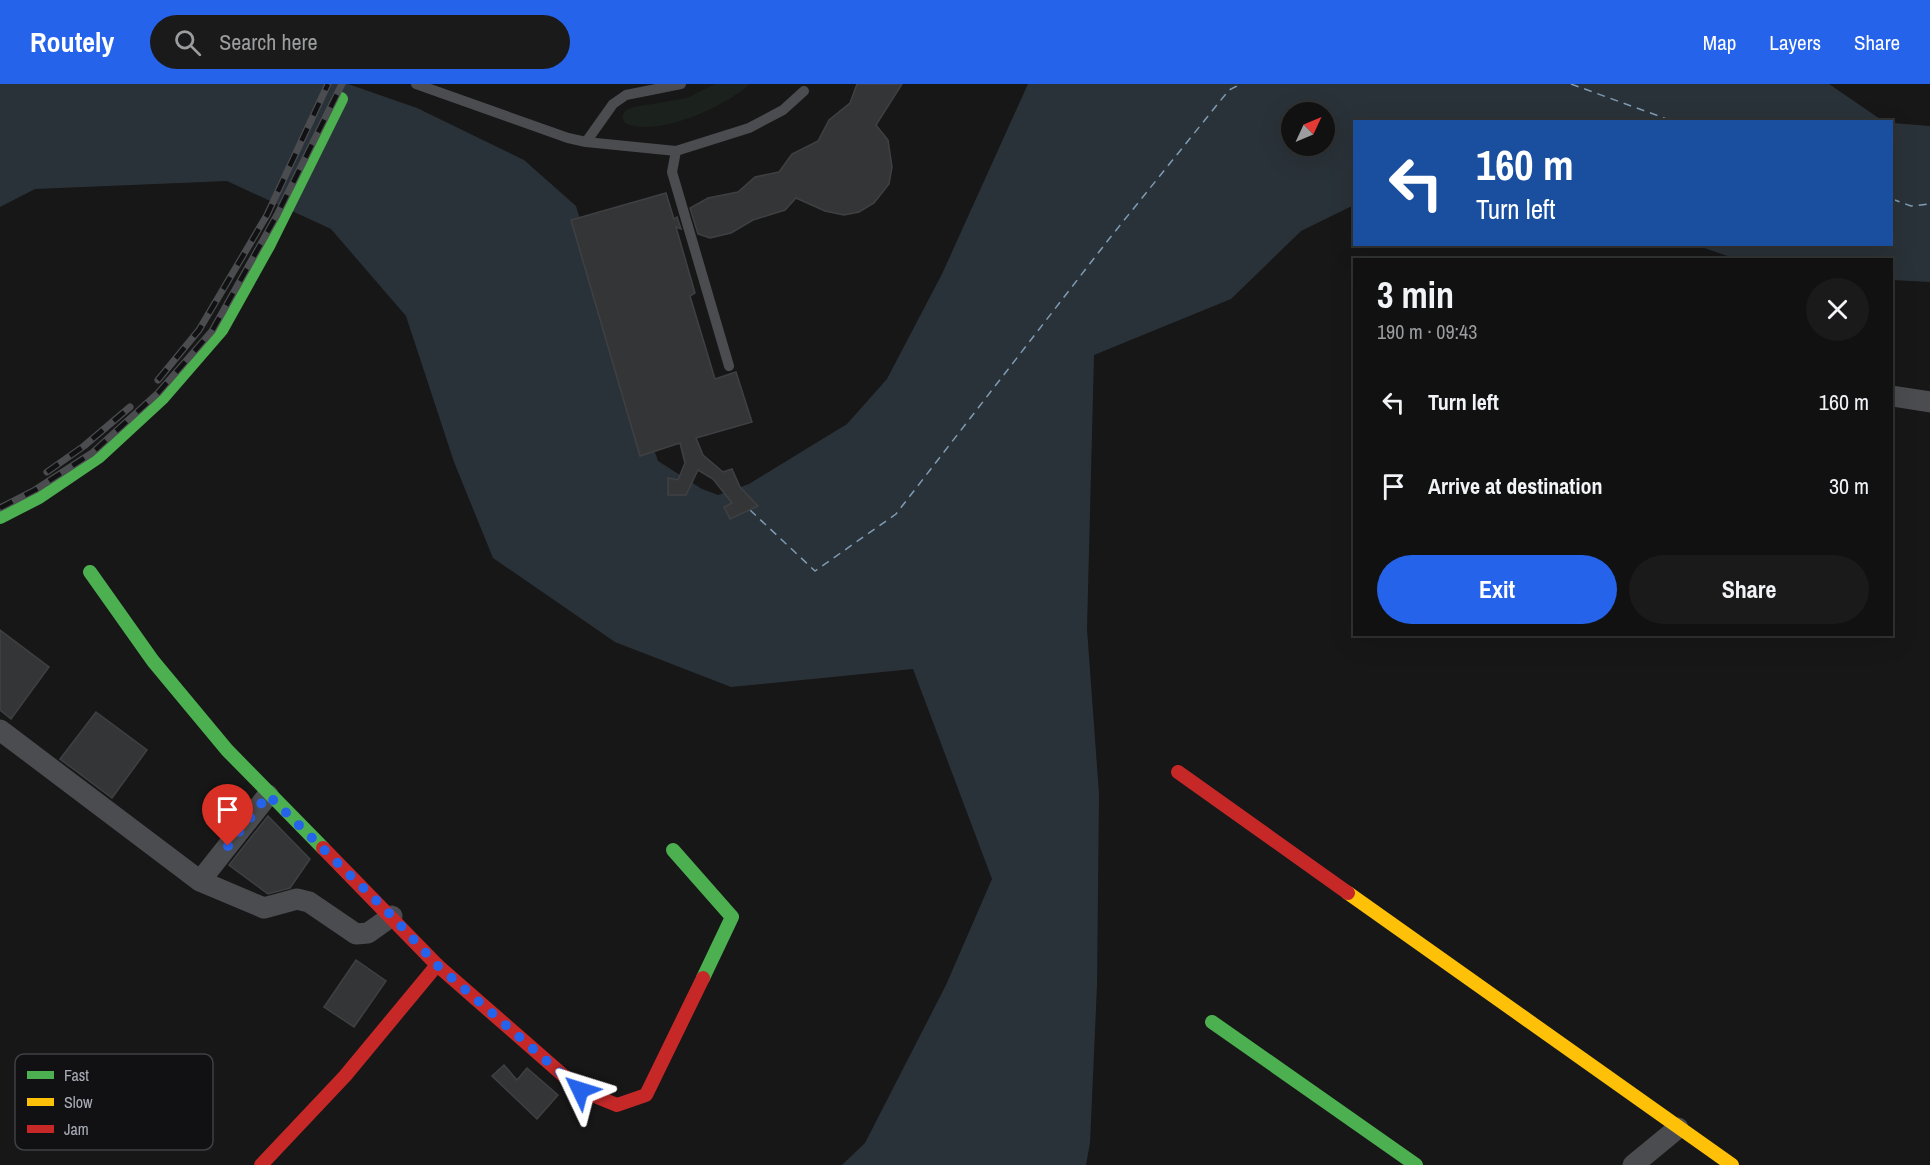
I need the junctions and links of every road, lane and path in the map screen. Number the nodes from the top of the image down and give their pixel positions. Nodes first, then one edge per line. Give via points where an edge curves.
1 (416, 84) edge
2 (681, 84) edge
3 (804, 92) dead end
4 (341, 99) dead end
5 (586, 142) junction
6 (675, 151) junction
7 (729, 366) dead end
8 (1893, 396) edge
9 (1930, 402) edge
10 (0, 517) edge
11 (90, 572) dead end
12 (0, 730) edge
13 (1178, 772) dead end
14 (268, 795) junction
15 (673, 850) dead end
16 (200, 880) junction
17 (392, 916) junction
18 (437, 965) junction
19 (1212, 1022) dead end
20 (1678, 1128) junction
21 (263, 1164) edge
22 (1410, 1164) edge
23 (1633, 1165) edge
24 (1732, 1165) edge

1 - 5 lane
2 - 5 lane via 626,95 613,104
3 - 6 lane via 783,110 749,128
4 - 10 street via 221,330 163,397 98,457 39,497
5 - 6 lane
6 - 7 lane via 672,172
8 - 9 street
11 - 14 street via 153,661
12 - 16 street
13 - 20 street
14 - 16 street
14 - 17 street
15 - 18 street via 732,918 646,1095 617,1105 580,1090
16 - 17 street via 264,908 297,898 309,902 356,934 368,933
17 - 18 street
18 - 21 street via 345,1076
19 - 22 street
20 - 23 street
20 - 24 street

